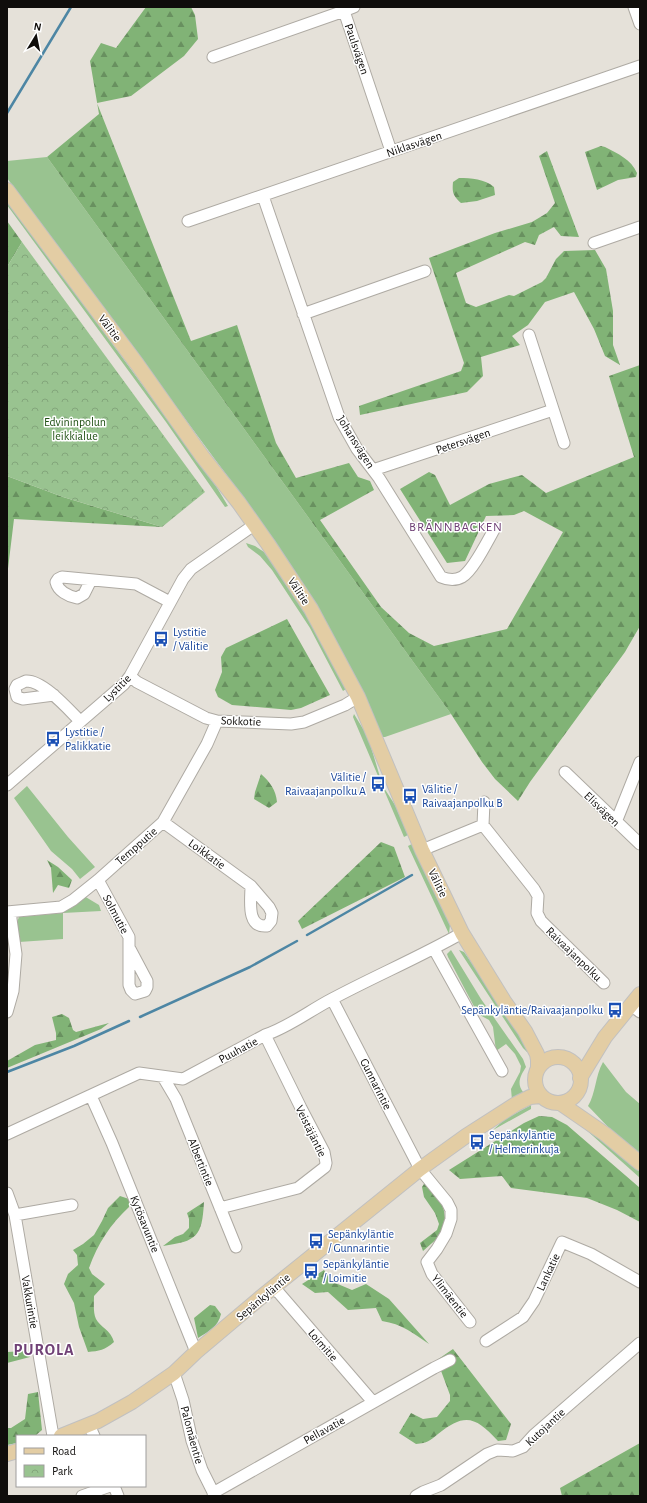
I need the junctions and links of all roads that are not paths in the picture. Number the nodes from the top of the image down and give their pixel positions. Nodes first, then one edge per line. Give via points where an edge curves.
1 (634, 7) edge
2 (349, 9) edge
3 (640, 24) edge
4 (213, 57) dead end
5 (640, 66) edge
6 (391, 151) junction
7 (7, 190) edge
8 (263, 196) junction
9 (188, 221) dead end
10 (640, 227) edge
11 (594, 243) dead end
12 (425, 271) dead end
13 (304, 314) junction
14 (529, 335) dead end
15 (553, 410) junction
16 (564, 442) dead end
17 (373, 470) junction
18 (254, 525) junction
19 (495, 528) dead end
20 (91, 580) dead end
21 (170, 602) junction
22 (130, 676) junction
23 (54, 695) dead end
24 (358, 697) junction
25 (80, 721) junction
26 (217, 721) junction
27 (640, 762) edge
28 (565, 772) dead end
29 (7, 785) edge
30 (484, 802) dead end
31 (163, 822) junction
32 (616, 822) junction
33 (483, 825) junction
34 (640, 844) edge
35 (422, 850) junction
36 (98, 880) junction
37 (251, 886) dead end
38 (9, 912) edge
39 (462, 933) junction
40 (130, 949) dead end
41 (434, 949) junction
42 (604, 983) dead end
43 (332, 999) junction
44 (637, 1004) edge
45 (7, 1012) edge
46 (525, 1031) junction
47 (265, 1035) junction
48 (604, 1037) junction
49 (560, 1058) junction
50 (502, 1071) dead end
51 (536, 1073) junction
52 (163, 1077) junction
53 (579, 1084) junction
54 (91, 1096) junction
55 (541, 1096) junction
56 (560, 1103) junction
57 (516, 1104) junction
58 (7, 1134) edge
59 (605, 1134) junction
60 (640, 1163) edge
61 (420, 1169) junction
62 (7, 1192) edge
63 (72, 1205) dead end
64 (220, 1208) junction
65 (15, 1215) junction
66 (236, 1247) dead end
67 (640, 1282) edge
68 (273, 1289) junction
69 (470, 1322) dead end
70 (486, 1341) dead end
71 (640, 1343) edge
72 (196, 1352) junction
73 (450, 1360) dead end
74 (174, 1373) junction
75 (373, 1402) junction
76 (92, 1430) edge
77 (53, 1435) edge
78 (66, 1435) edge
79 (107, 1487) edge
80 (214, 1494) edge
81 (82, 1496) edge
82 (416, 1496) edge

1 - 3 street
2 - 4 street, Paulsvägen
2 - 6 street, Paulsvägen
5 - 6 street, Niklasvägen
6 - 8 street, Niklasvägen
7 - 18 main road, Välitie
8 - 9 street, Niklasvägen
8 - 13 street, Johansvägen
10 - 11 street
12 - 13 street
13 - 17 street, Johansvägen via 339,417
14 - 15 street
15 - 16 street
15 - 17 street, Petersvägen
17 - 19 street, Johansvägen via 442,577 451,580 462,577 471,568
18 - 21 street, Lystitie via 191,569
18 - 24 main road, Välitie via 310,609
20 - 21 street via 136,584
21 - 22 street, Lystitie
22 - 25 street, Lystitie
22 - 26 street, Sokkotie via 206,718
23 - 25 street
24 - 26 street, Sokkotie via 304,722 291,724
24 - 35 main road, Välitie
25 - 29 street, Lystitie
26 - 31 street, Tempputie via 207,744
27 - 32 street
28 - 32 street, Elisvägen
30 - 33 street
31 - 36 street, Tempputie
31 - 37 street, Loikkatie
32 - 34 street, Elisvägen
33 - 35 street
33 - 42 street, Raivaajanpolku via 534,889 538,896 537,913 541,921
35 - 39 main road, Välitie
36 - 38 street, Tempputie via 61,907
36 - 40 street, Solmutie via 129,937
38 - 45 street via 16,954 14,991
39 - 41 street, Puuhatie
39 - 46 main road, Välitie
41 - 43 street, Puuhatie
41 - 50 street
43 - 47 street, Puuhatie via 277,1031
43 - 61 street, Gunnarintie
44 - 48 main road
46 - 49 main road, Välitie via 550,1054
46 - 51 main road, Välitie via 537,1054
47 - 52 street, Puuhatie via 184,1079
47 - 64 street, Veistäjäntie via 324,1152 325,1167 298,1188
48 - 49 main road via 591,1050 576,1058
48 - 53 main road
49 - 51 main road via 542,1063
49 - 53 main road via 571,1061 576,1066
51 - 55 main road via 536,1085
51 - 57 main road, Sepänkyläntie
52 - 54 street, Puuhatie via 139,1073
52 - 64 street, Albertintie via 176,1100
53 - 56 main road via 572,1097
53 - 59 main road via 582,1104
54 - 58 street, Puuhatie
54 - 72 street, Kytösavuntie
55 - 56 main road
55 - 57 main road, Sepänkyläntie via 530,1097
56 - 59 main road
57 - 61 main road, Sepänkyläntie
59 - 60 main road
61 - 68 main road, Sepänkyläntie
61 - 69 street, Ylimäentie via 451,1210 446,1234 426,1262 432,1274
62 - 65 street, Vakkurintie
63 - 65 street
64 - 66 street, Albertintie
65 - 77 street, Vakkurintie
67 - 70 street, Lankatie via 590,1254 562,1242 534,1301 523,1317
68 - 72 main road, Sepänkyläntie
68 - 75 street, Loimitie
71 - 82 street, Kutojantie via 534,1435 523,1448 513,1452 497,1450 487,1454 441,1485
72 - 74 main road, Sepänkyläntie
73 - 75 street, Pellavatie
74 - 76 main road, Sepänkyläntie
74 - 80 street, Palomäentie via 192,1441
75 - 80 street, Pellavatie
76 - 78 main road, Sepänkyläntie
79 - 81 street

